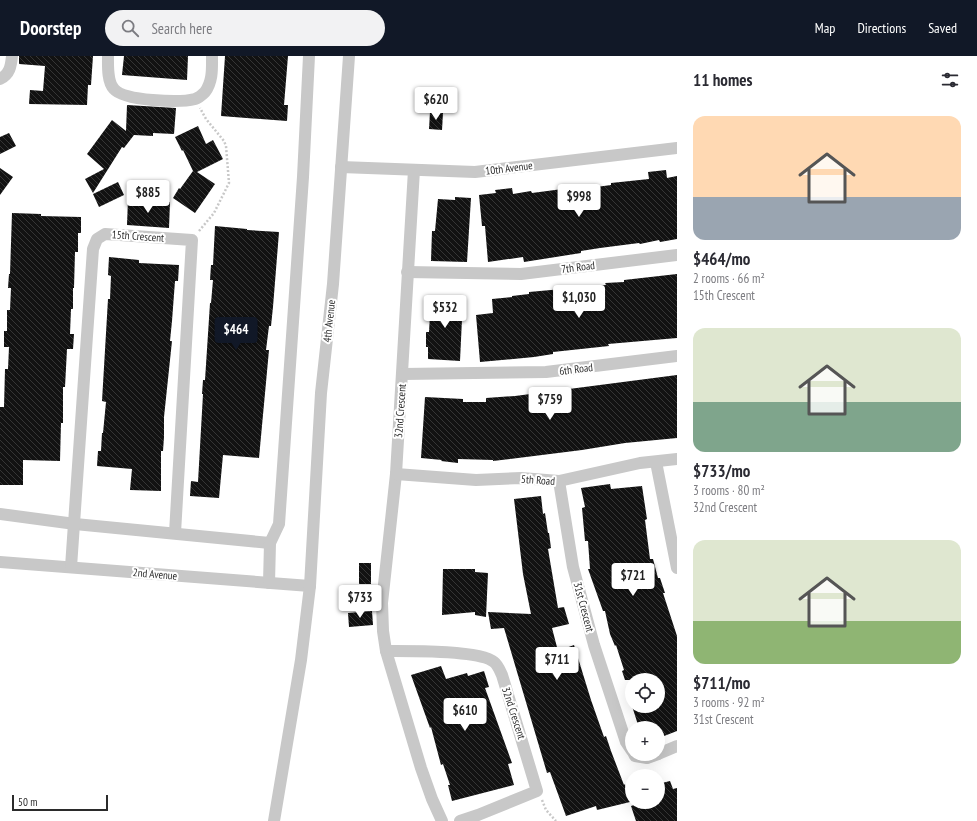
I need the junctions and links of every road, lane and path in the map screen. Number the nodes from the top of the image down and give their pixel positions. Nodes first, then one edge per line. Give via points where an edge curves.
1 (12, 56) edge
2 (108, 56) edge
3 (212, 56) edge
4 (309, 56) edge
5 (349, 56) edge
6 (0, 79) edge
7 (195, 99) junction
8 (677, 148) edge
9 (341, 167) junction
10 (414, 170) junction
11 (192, 240) junction
12 (677, 255) edge
13 (407, 272) junction
14 (677, 356) edge
15 (403, 374) junction
16 (677, 459) edge
17 (656, 462) junction
18 (396, 474) junction
19 (559, 481) junction
20 (0, 514) edge
21 (75, 524) junction
22 (175, 533) junction
23 (270, 543) junction
24 (0, 562) edge
25 (71, 567) junction
26 (677, 568) edge
27 (269, 582) junction
28 (310, 586) junction
29 (386, 651) junction
30 (625, 739) edge
31 (677, 746) edge
32 (665, 751) edge
33 (537, 791) junction
34 (274, 821) edge
35 (442, 821) edge
36 (460, 821) edge
37 (556, 821) edge

1 - 6 street via 10,70
2 - 7 street via 109,78 113,89 124,95 172,101
3 - 7 street via 211,81 204,92
4 - 23 street via 279,524
5 - 9 street, 4th Avenue
7 - 11 path via 206,119 224,141 229,183 214,213
8 - 10 street, 10th Avenue via 475,172
9 - 10 street, 10th Avenue
9 - 28 street, 4th Avenue via 333,284 321,393
10 - 13 street, 32nd Crescent
11 - 21 street, 15th Crescent via 105,234 97,239 93,249
11 - 22 street
12 - 13 street, 7th Road via 521,274
13 - 15 street, 32nd Crescent
14 - 15 street, 6th Road via 546,372
15 - 18 street, 32nd Crescent
16 - 17 street, 5th Road
17 - 19 street, 5th Road via 640,463
17 - 26 street
18 - 19 street, 5th Road via 476,480 522,478
18 - 29 street, 32nd Crescent via 382,603 382,630
19 - 30 street, 31st Crescent via 573,567 594,645
20 - 21 street
21 - 22 street
21 - 25 street, 15th Crescent
22 - 23 street
23 - 27 street
24 - 25 street, 2nd Avenue
25 - 27 street, 2nd Avenue
27 - 28 street, 2nd Avenue
28 - 34 street, 4th Avenue
29 - 33 street, 32nd Crescent via 430,651 484,656 495,662 502,675
29 - 35 street, 32nd Crescent via 421,768
31 - 32 street
33 - 36 street
33 - 37 path via 546,810

